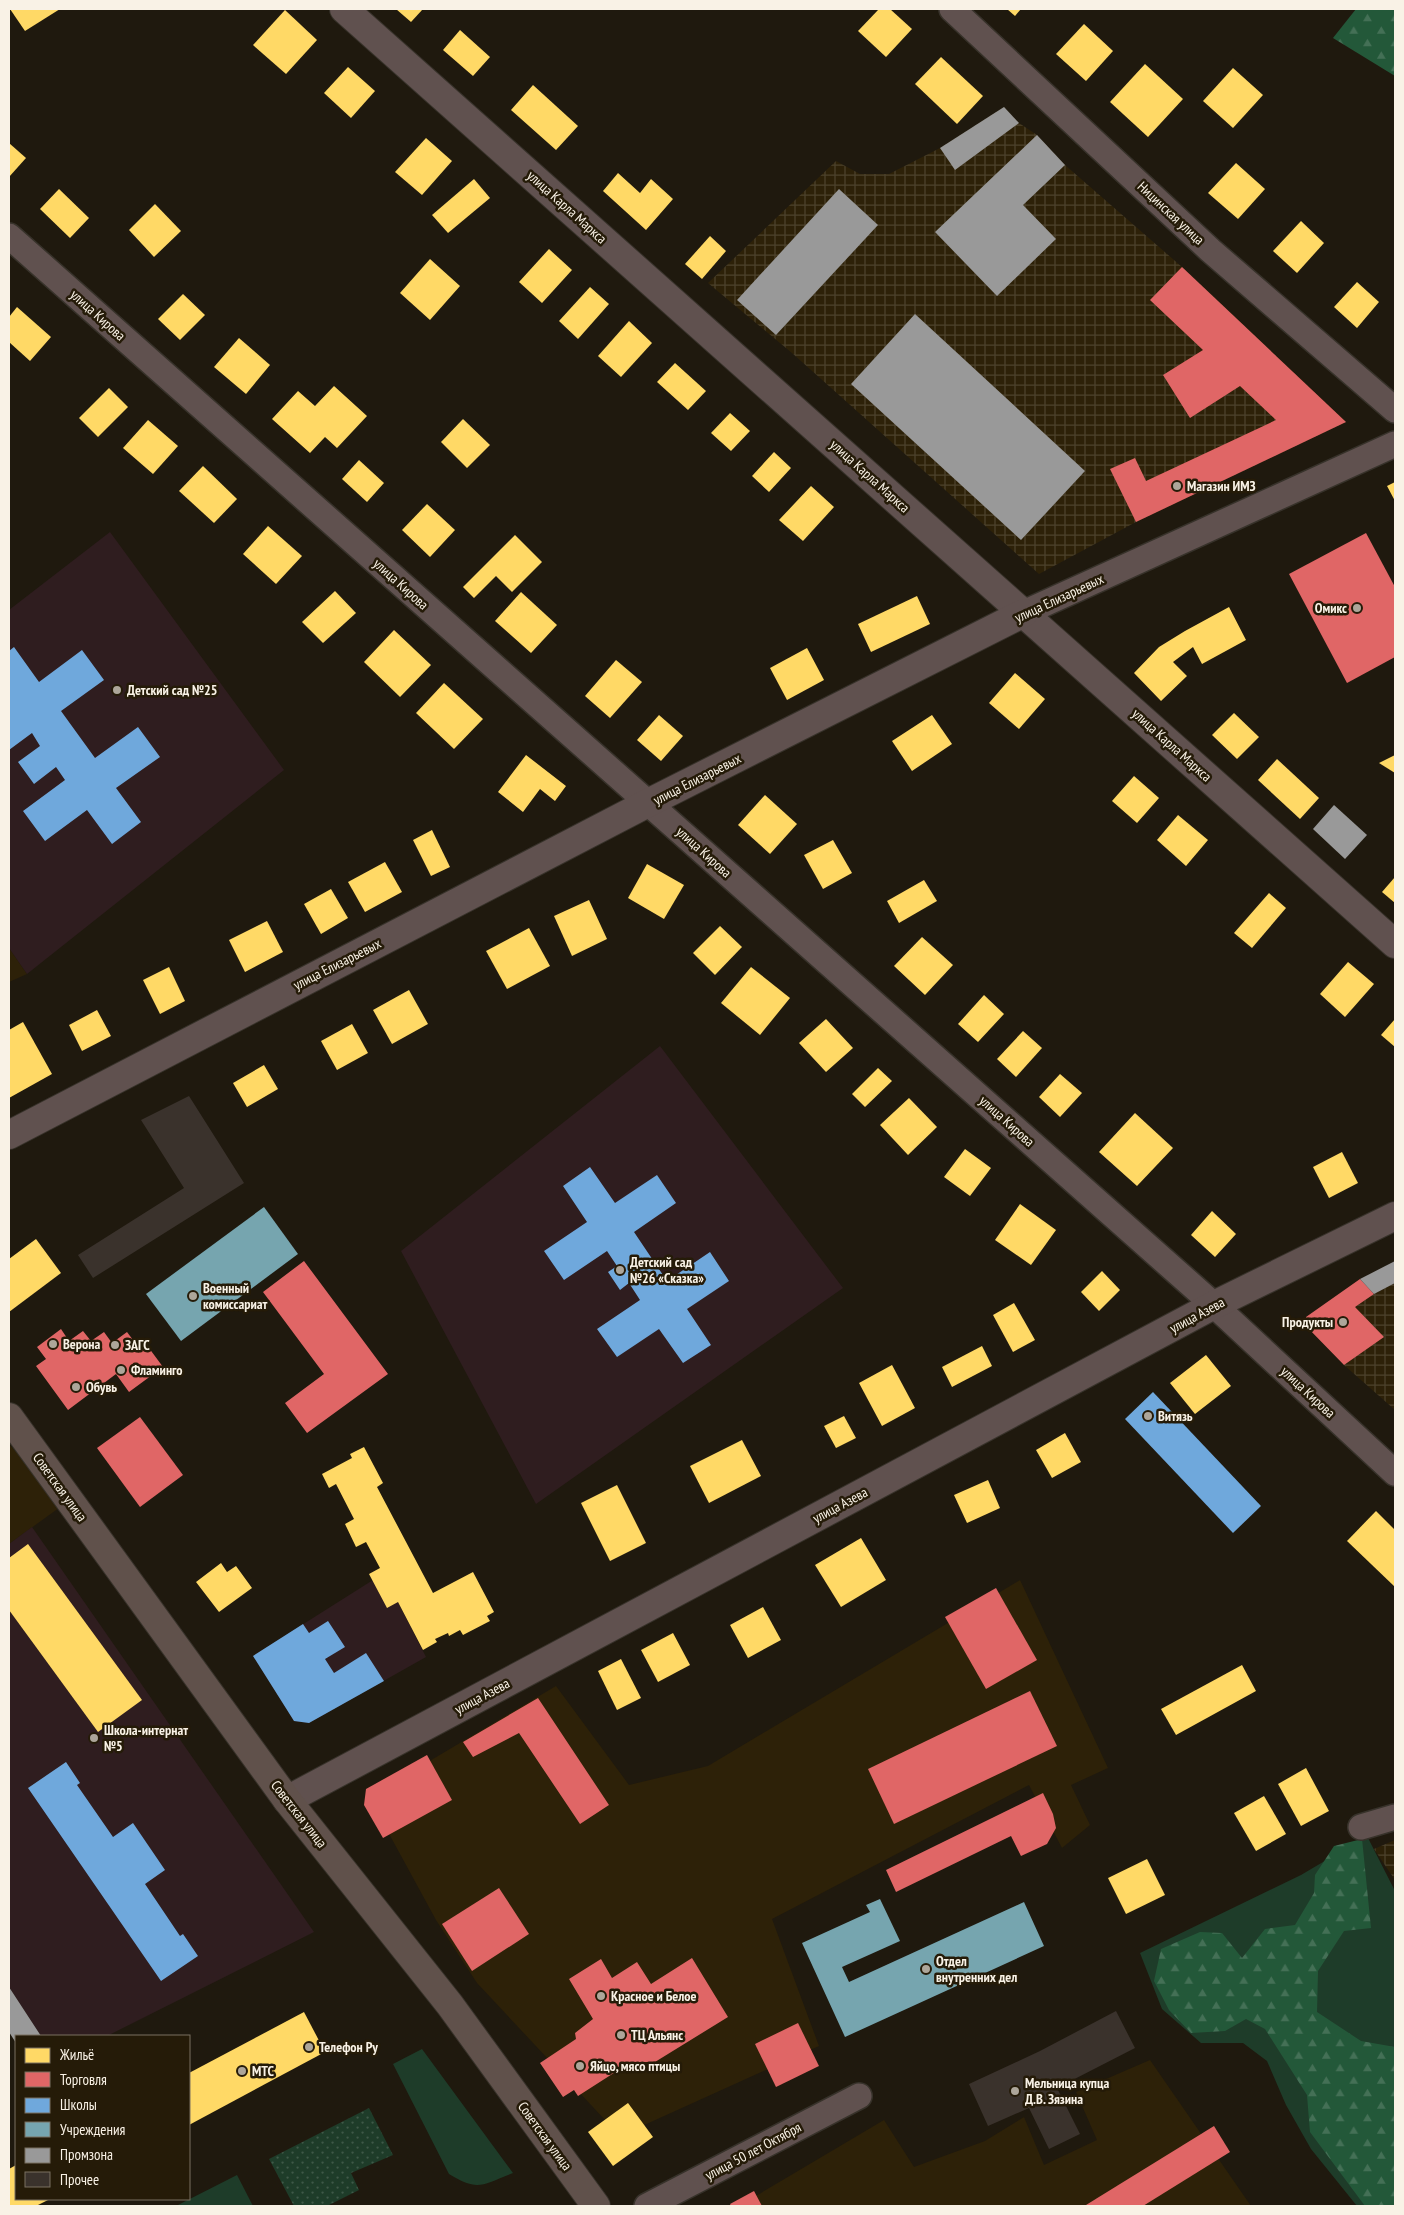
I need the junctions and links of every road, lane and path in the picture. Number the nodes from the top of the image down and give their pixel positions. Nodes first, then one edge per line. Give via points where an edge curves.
1 (344, 9) edge
2 (952, 9) edge
3 (9, 236) edge
4 (1395, 410) edge
5 (1395, 444) edge
6 (1024, 613) junction
7 (648, 803) junction
8 (1395, 944) edge
9 (9, 1134) edge
10 (1395, 1216) edge
11 (1214, 1305) junction
12 (9, 1417) edge
13 (1395, 1473) edge
14 (287, 1800) junction
15 (1395, 1817) edge
16 (1361, 1827) dead end
17 (859, 2096) dead end
18 (596, 2206) edge
19 (647, 2206) edge

1 - 6 street, улица Карла Маркса
2 - 4 street, Ницинская улица via 1210,250
3 - 7 street, улица Кирова
5 - 6 street, улица Елизарьевых
6 - 7 street, улица Елизарьевых
6 - 8 street, улица Карла Маркса
7 - 9 street, улица Елизарьевых
7 - 11 street, улица Кирова
10 - 11 street, улица Азева
11 - 13 street, улица Кирова
11 - 14 street, улица Азева
12 - 14 main road, Советская улица
14 - 18 main road, Советская улица via 450,2005
15 - 16 street
17 - 19 street, улица 50 лет Октября

